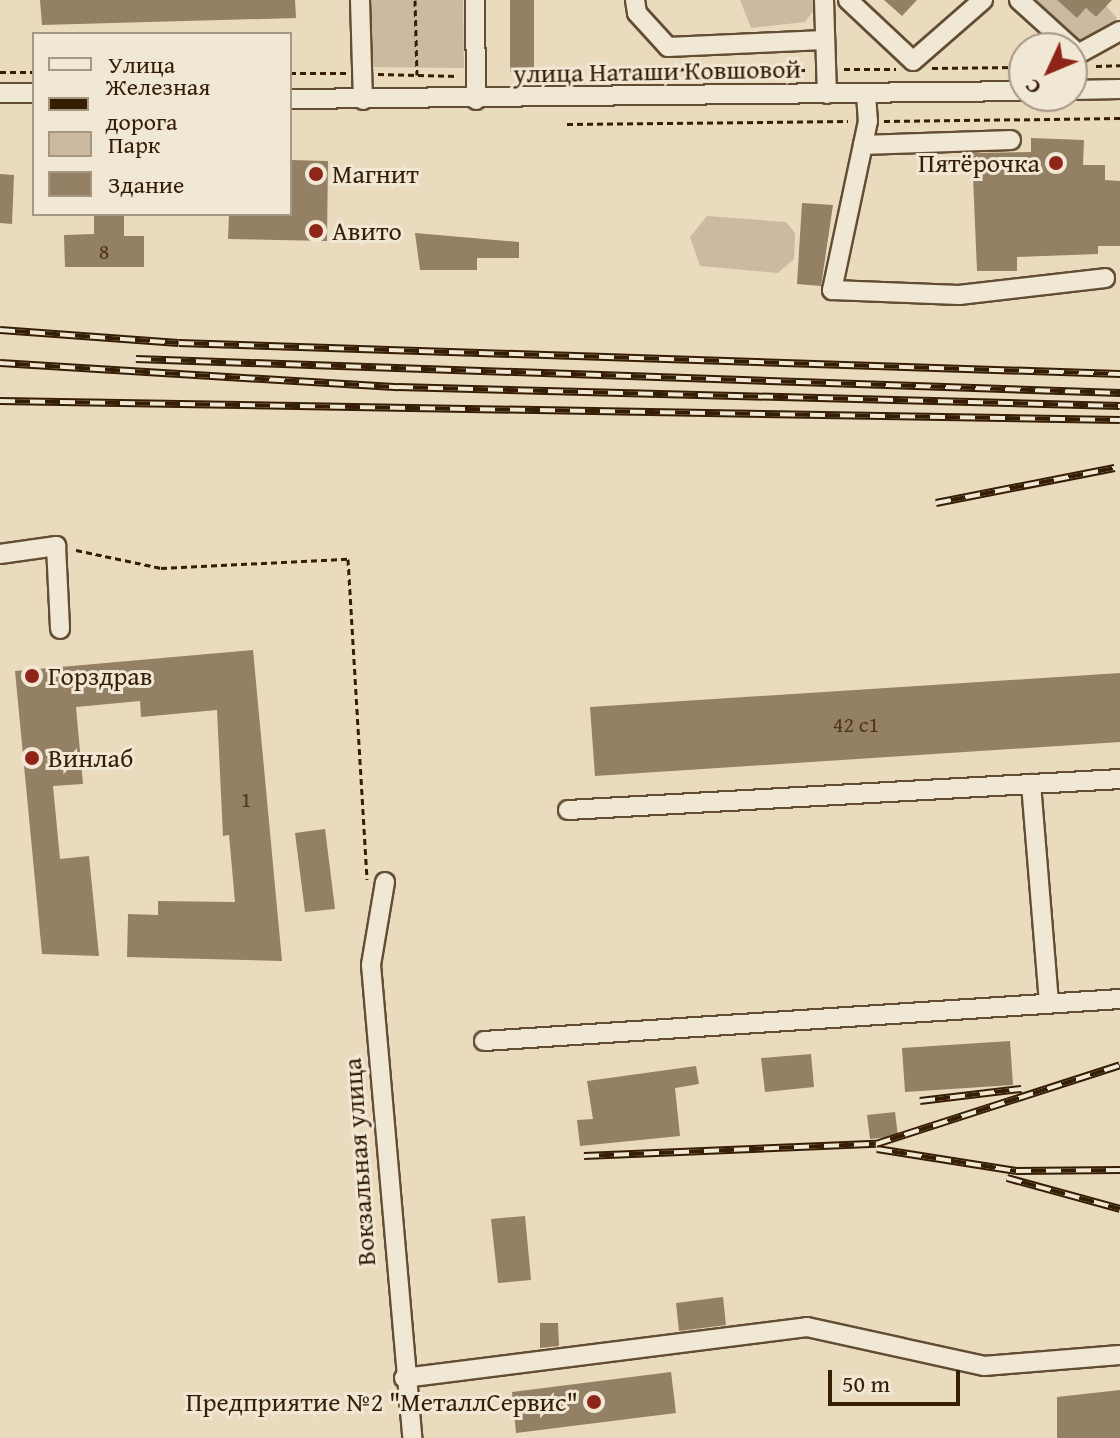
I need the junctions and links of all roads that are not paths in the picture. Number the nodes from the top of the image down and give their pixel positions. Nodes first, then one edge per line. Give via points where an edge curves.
1 (360, 0) edge
2 (475, 0) edge
3 (635, 0) edge
4 (824, 0) edge
5 (848, 0) edge
6 (983, 0) edge
7 (1019, 0) edge
8 (1120, 31) edge
9 (1054, 32) edge
10 (824, 40) junction
11 (1088, 44) edge
12 (914, 65) junction
13 (1120, 89) edge
14 (1088, 90) edge
15 (1008, 91) edge
16 (0, 93) edge
17 (32, 93) edge
18 (917, 93) junction
19 (827, 94) junction
20 (866, 94) junction
21 (292, 99) edge
22 (363, 100) junction
23 (476, 100) junction
24 (1011, 140) dead end
25 (863, 145) junction
26 (1105, 278) dead end
27 (0, 554) edge
28 (60, 629) dead end
29 (1120, 779) edge
30 (1031, 784) junction
31 (568, 810) dead end
32 (376, 885) road end
33 (1120, 999) edge
34 (1049, 1003) junction
35 (484, 1041) dead end
36 (1120, 1355) edge
37 (404, 1378) junction
38 (412, 1438) edge

1 - 22 street
2 - 23 street
3 - 10 street via 637,13 668,47
4 - 10 street
5 - 12 street
6 - 12 street
7 - 9 street
8 - 11 street
10 - 19 street
12 - 18 street
13 - 14 street
15 - 18 street, улица Наташи Ковшовой
16 - 17 street
18 - 20 street, улица Наташи Ковшовой
19 - 20 street, улица Наташи Ковшовой
19 - 23 street, улица Наташи Ковшовой
20 - 25 street
21 - 22 street, улица Наташи Ковшовой
22 - 23 street, улица Наташи Ковшовой
24 - 25 street
25 - 26 street via 832,290 959,295
27 - 28 street via 56,546
29 - 30 street
30 - 31 street
30 - 34 street
32 - 37 street, Вокзальная улица via 371,965
33 - 34 street
34 - 35 street
36 - 37 street via 984,1366 807,1327
37 - 38 street, Вокзальная улица

